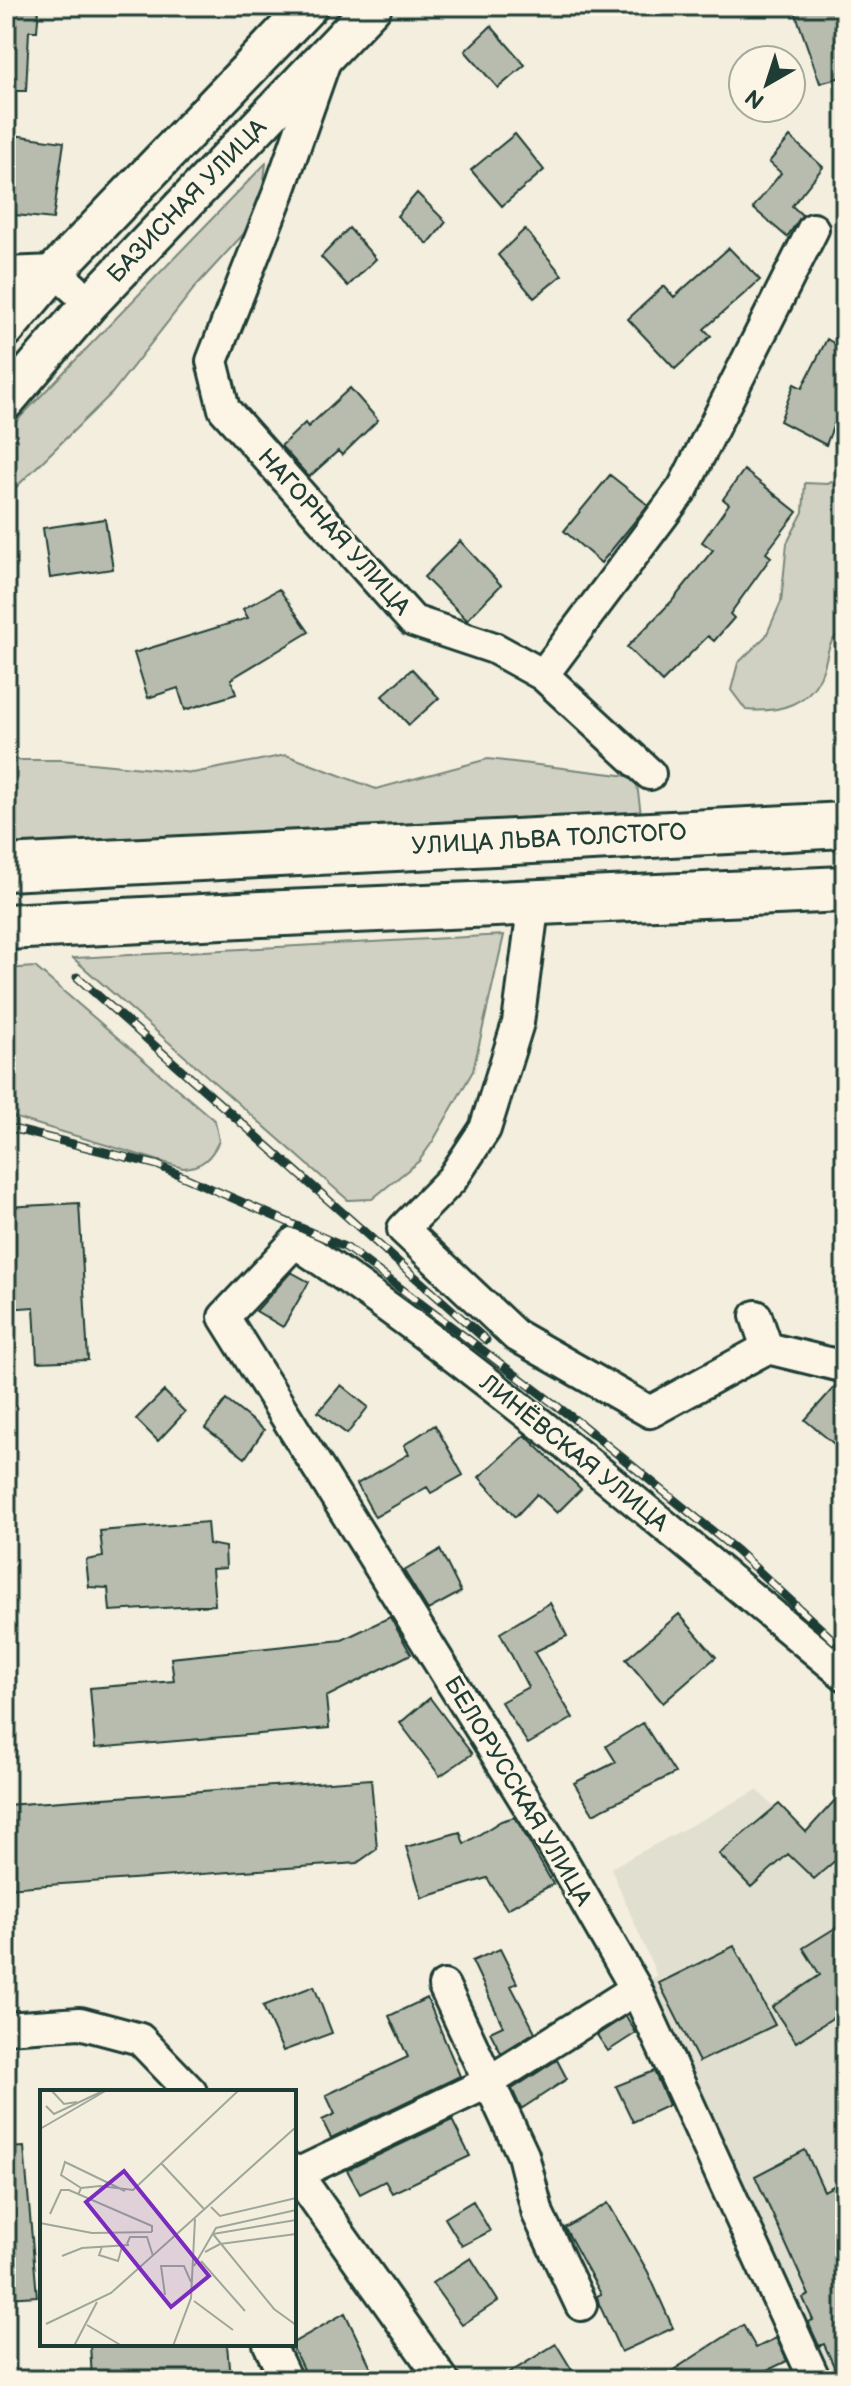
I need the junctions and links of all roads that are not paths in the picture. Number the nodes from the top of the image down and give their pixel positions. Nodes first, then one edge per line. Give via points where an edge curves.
1 (309, 6) edge
2 (373, 6) edge
3 (327, 54) junction
4 (813, 229) dead end
5 (55, 271) junction
6 (6, 273) edge
7 (90, 303) junction
8 (6, 329) edge
9 (6, 401) edge
10 (543, 675) junction
11 (650, 774) dead end
12 (845, 825) edge
13 (6, 868) edge
14 (845, 889) edge
15 (534, 901) junction
16 (6, 927) edge
17 (295, 1242) joint
18 (756, 1316) dead end
19 (767, 1348) junction
20 (845, 1367) edge
21 (845, 1675) edge
22 (444, 1986) dead end
23 (636, 1989) junction
24 (6, 2028) edge
25 (487, 2083) junction
26 (189, 2090) edge
27 (296, 2172) edge
28 (581, 2305) dead end
29 (270, 2346) edge
30 (286, 2380) edge
31 (443, 2380) edge
32 (815, 2380) edge

1 - 5 street, БАЗИСНАЯ УЛИЦА
2 - 3 street, БАЗИСНАЯ УЛИЦА
3 - 7 street, БАЗИСНАЯ УЛИЦА
3 - 10 street, НАГОРНАЯ УЛИЦА via 212,361 224,409 413,621 494,648
4 - 10 street via 683,488
5 - 6 street
5 - 7 street
5 - 8 street, БАЗИСНАЯ УЛИЦА
7 - 9 street, БАЗИСНАЯ УЛИЦА
10 - 11 street, НАГОРНАЯ УЛИЦА
12 - 13 main road, УЛИЦА ЛЬВА ТОЛСТОГО
14 - 15 main road
15 - 16 main road, bridge
15 - 19 street via 518,1023 485,1129 452,1179 403,1229 515,1335 650,1412
17 - 21 street, ЛИНЁВСКАЯ УЛИЦА via 530,1416
17 - 23 street, БЕЛОРУССКАЯ УЛИЦА via 224,1317 555,1848
18 - 19 street
19 - 20 street
22 - 25 street
23 - 25 street
23 - 32 street, БЕЛОРУССКАЯ УЛИЦА
24 - 26 street via 80,2023 140,2039
25 - 27 street
25 - 28 street via 523,2155 538,2214
27 - 31 street
29 - 30 street

